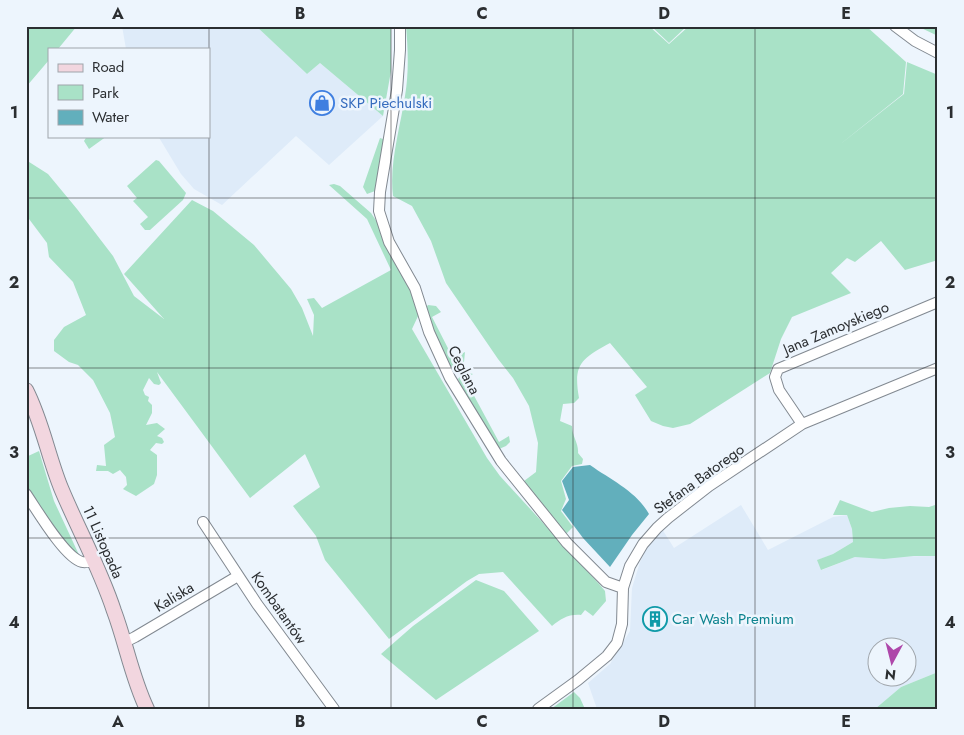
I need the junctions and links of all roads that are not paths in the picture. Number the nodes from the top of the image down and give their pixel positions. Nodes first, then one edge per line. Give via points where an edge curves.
1 (400, 26) edge
2 (894, 26) edge
3 (938, 53) edge
4 (938, 302) edge
5 (938, 368) edge
6 (28, 396) edge
7 (802, 424) junction
8 (26, 494) edge
9 (203, 522) dead end
10 (94, 560) junction
11 (238, 576) junction
12 (622, 588) junction
13 (124, 642) junction
14 (147, 709) edge
15 (334, 709) edge
16 (538, 709) edge

1 - 12 street, Ceglana via 393,118 380,192 379,214 390,242 415,288 429,332 450,378 501,461 568,543 606,582
2 - 3 street via 915,42
4 - 7 street, Jana Zamoyskiego via 778,369 775,377 779,390
5 - 7 street, Stefana Batorego
6 - 10 main road, 11 Listopada via 62,489
7 - 12 street, Stefana Batorego via 709,486 657,528 630,566
8 - 10 street via 72,556 80,562
9 - 11 street, Kombatantów
10 - 13 main road, 11 Listopada
11 - 13 street, Kaliska
11 - 15 street, Kombatantów
12 - 16 street, Stefana Batorego via 622,624 617,643 608,656
13 - 14 main road, 11 Listopada

